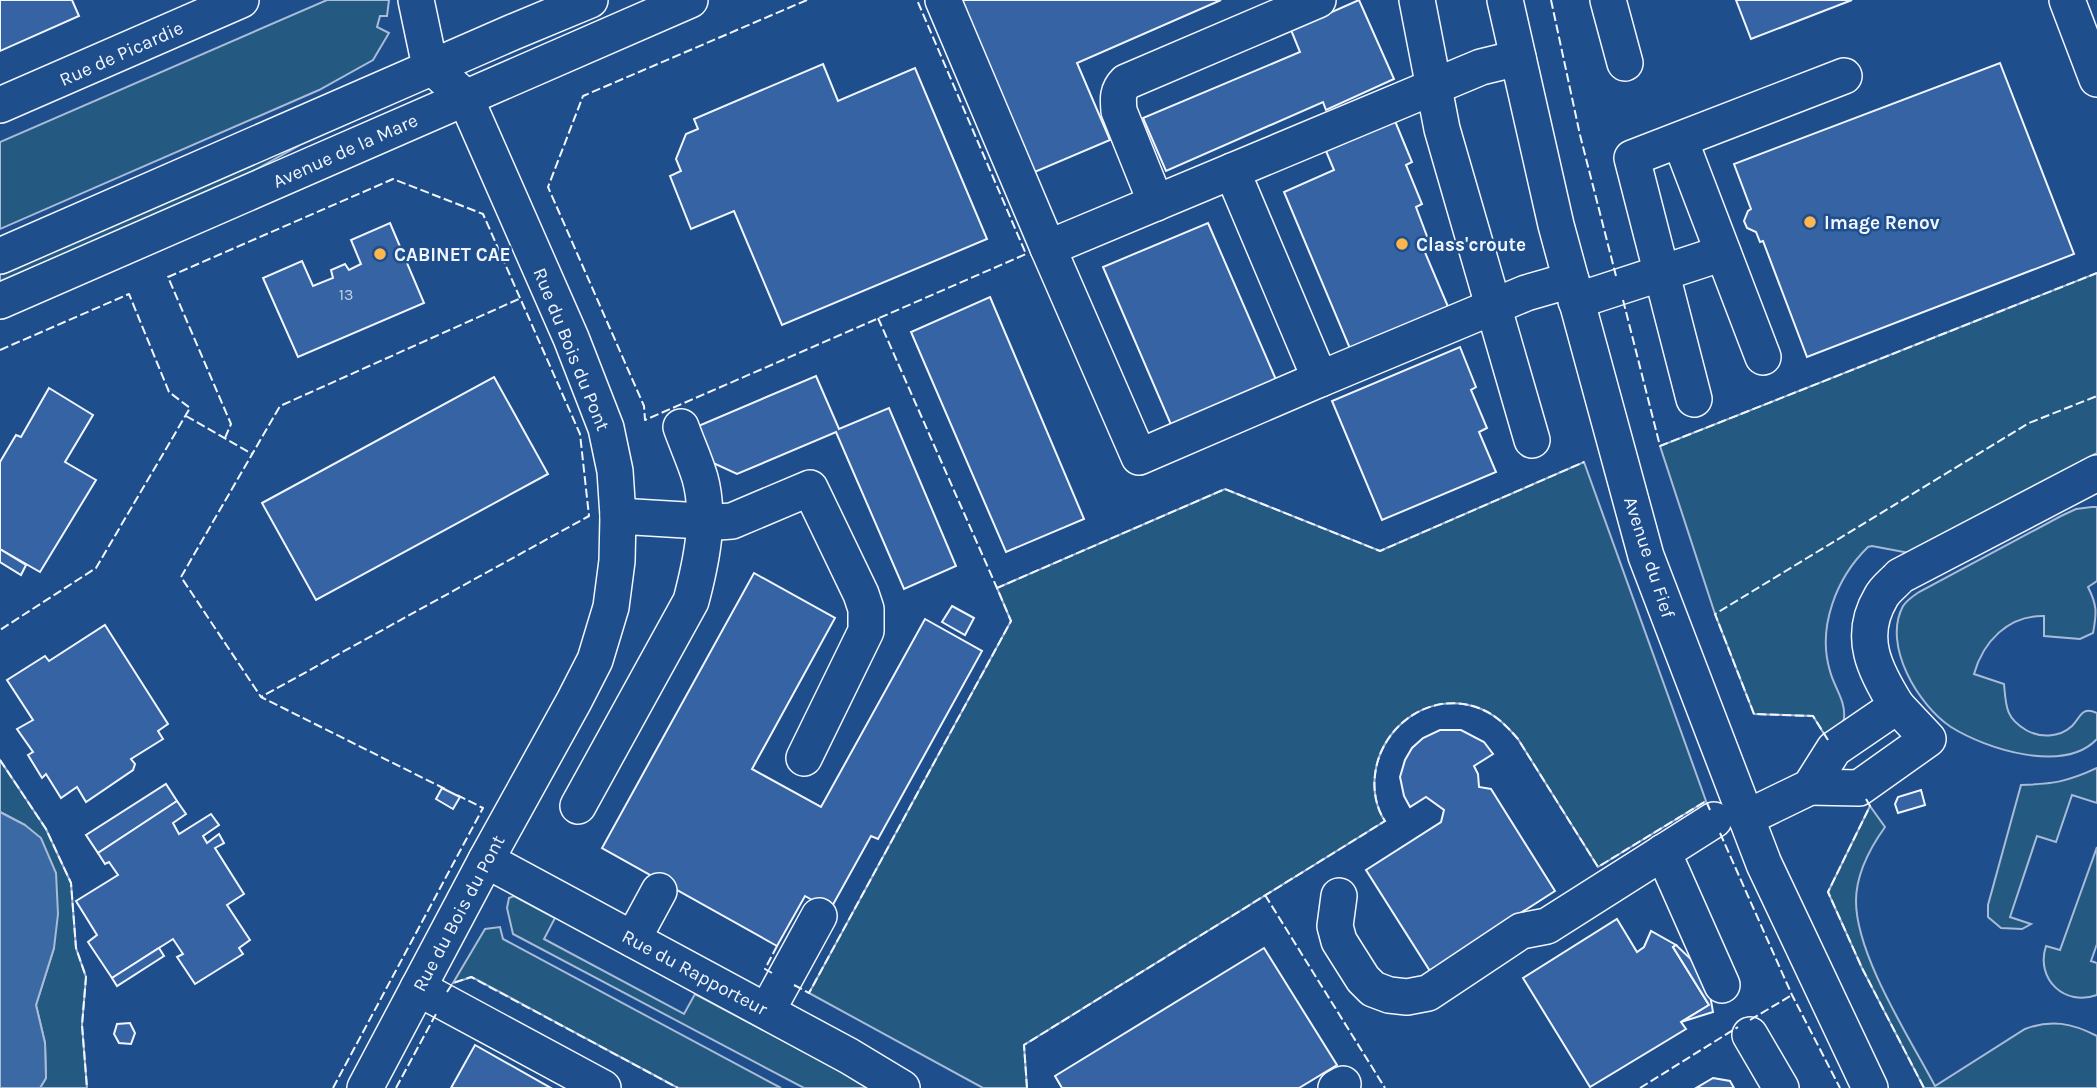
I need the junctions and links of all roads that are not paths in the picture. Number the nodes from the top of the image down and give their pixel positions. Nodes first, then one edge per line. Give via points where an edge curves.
1 (242, 0) edge
2 (416, 0) edge
3 (590, 0) edge
4 (690, 0) edge
5 (943, 0) edge
6 (1318, 0) edge
7 (1417, 0) edge
8 (1505, 0) edge
9 (1608, 0) edge
10 (2067, 0) edge
11 (1518, 58) junction
12 (1625, 63) dead end
13 (433, 68) junction
14 (1844, 76) dead end
15 (2097, 79) edge
16 (1433, 87) junction
17 (465, 97) junction
18 (0, 105) edge
19 (1680, 140) junction
20 (1233, 171) junction
21 (1156, 203) junction
22 (1048, 248) junction
23 (1723, 253) junction
24 (0, 256) edge
25 (1661, 273) junction
26 (1574, 290) junction
27 (0, 301) edge
28 (1493, 306) junction
29 (1763, 358) dead end
30 (1320, 379) junction
31 (1694, 399) dead end
32 (681, 427) dead end
33 (1532, 440) dead end
34 (2097, 473) edge
35 (618, 516) junction
36 (704, 522) junction
37 (586, 677) junction
38 (634, 704) junction
39 (1897, 706) junction
40 (804, 758) dead end
41 (1810, 787) junction
42 (578, 806) dead end
43 (1730, 819) junction
44 (1663, 852) junction
45 (486, 860) junction
46 (659, 891) dead end
47 (1339, 896) dead end
48 (819, 916) dead end
49 (633, 939) junction
50 (1722, 985) dead end
51 (418, 988) junction
52 (767, 1011) junction
53 (1750, 1035) dead end
54 (365, 1088) edge
55 (603, 1088) edge
56 (902, 1088) edge
57 (1781, 1088) edge
58 (1870, 1088) edge

1 - 18 street, Rue de Picardie
2 - 13 street
3 - 13 street, Avenue de la Mare
4 - 17 street, Avenue de la Mare
5 - 22 street
6 - 21 street via 1120,88 1119,110
7 - 16 street
8 - 11 street, Avenue du Fief
9 - 12 street
10 - 15 street
11 - 16 street
11 - 26 street, Avenue du Fief
13 - 17 street, Rue du Bois du Pont
13 - 24 street, Avenue de la Mare
14 - 19 street
16 - 20 street
16 - 28 street
17 - 27 street, Avenue de la Mare
17 - 35 street, Rue du Bois du Pont via 606,428
19 - 23 street
19 - 25 street via 1632,158
20 - 21 street
20 - 30 street
21 - 22 street
22 - 30 street via 1139,457
23 - 25 street
23 - 29 street
25 - 26 street
25 - 31 street
26 - 28 street via 1526,293
26 - 43 street, Avenue du Fief via 1646,556
28 - 30 street
28 - 33 street
32 - 36 street via 700,480
34 - 39 street via 1900,576 1882,594 1868,640 1878,675
35 - 36 street
35 - 37 street, Rue du Bois du Pont via 611,607
36 - 38 street via 691,601
36 - 40 street via 732,521 810,488 861,594 866,631
37 - 38 street
37 - 45 street, Rue du Bois du Pont
38 - 42 street
39 - 41 street via 1834,749
39 - 41 street via 1928,739 1859,788
41 - 43 street
43 - 44 street
43 - 58 street, Avenue du Fief via 1764,864
44 - 47 street via 1547,926 1521,931 1428,993 1408,997 1373,989 1363,979 1339,941 1335,926
44 - 50 street
45 - 49 street, Rue du Rapporteur
45 - 51 street, Rue du Bois du Pont
46 - 49 street
48 - 52 street
49 - 52 street, Rue du Rapporteur
51 - 54 street, Rue du Bois du Pont
51 - 55 street
52 - 56 street, Rue du Rapporteur
53 - 57 street

